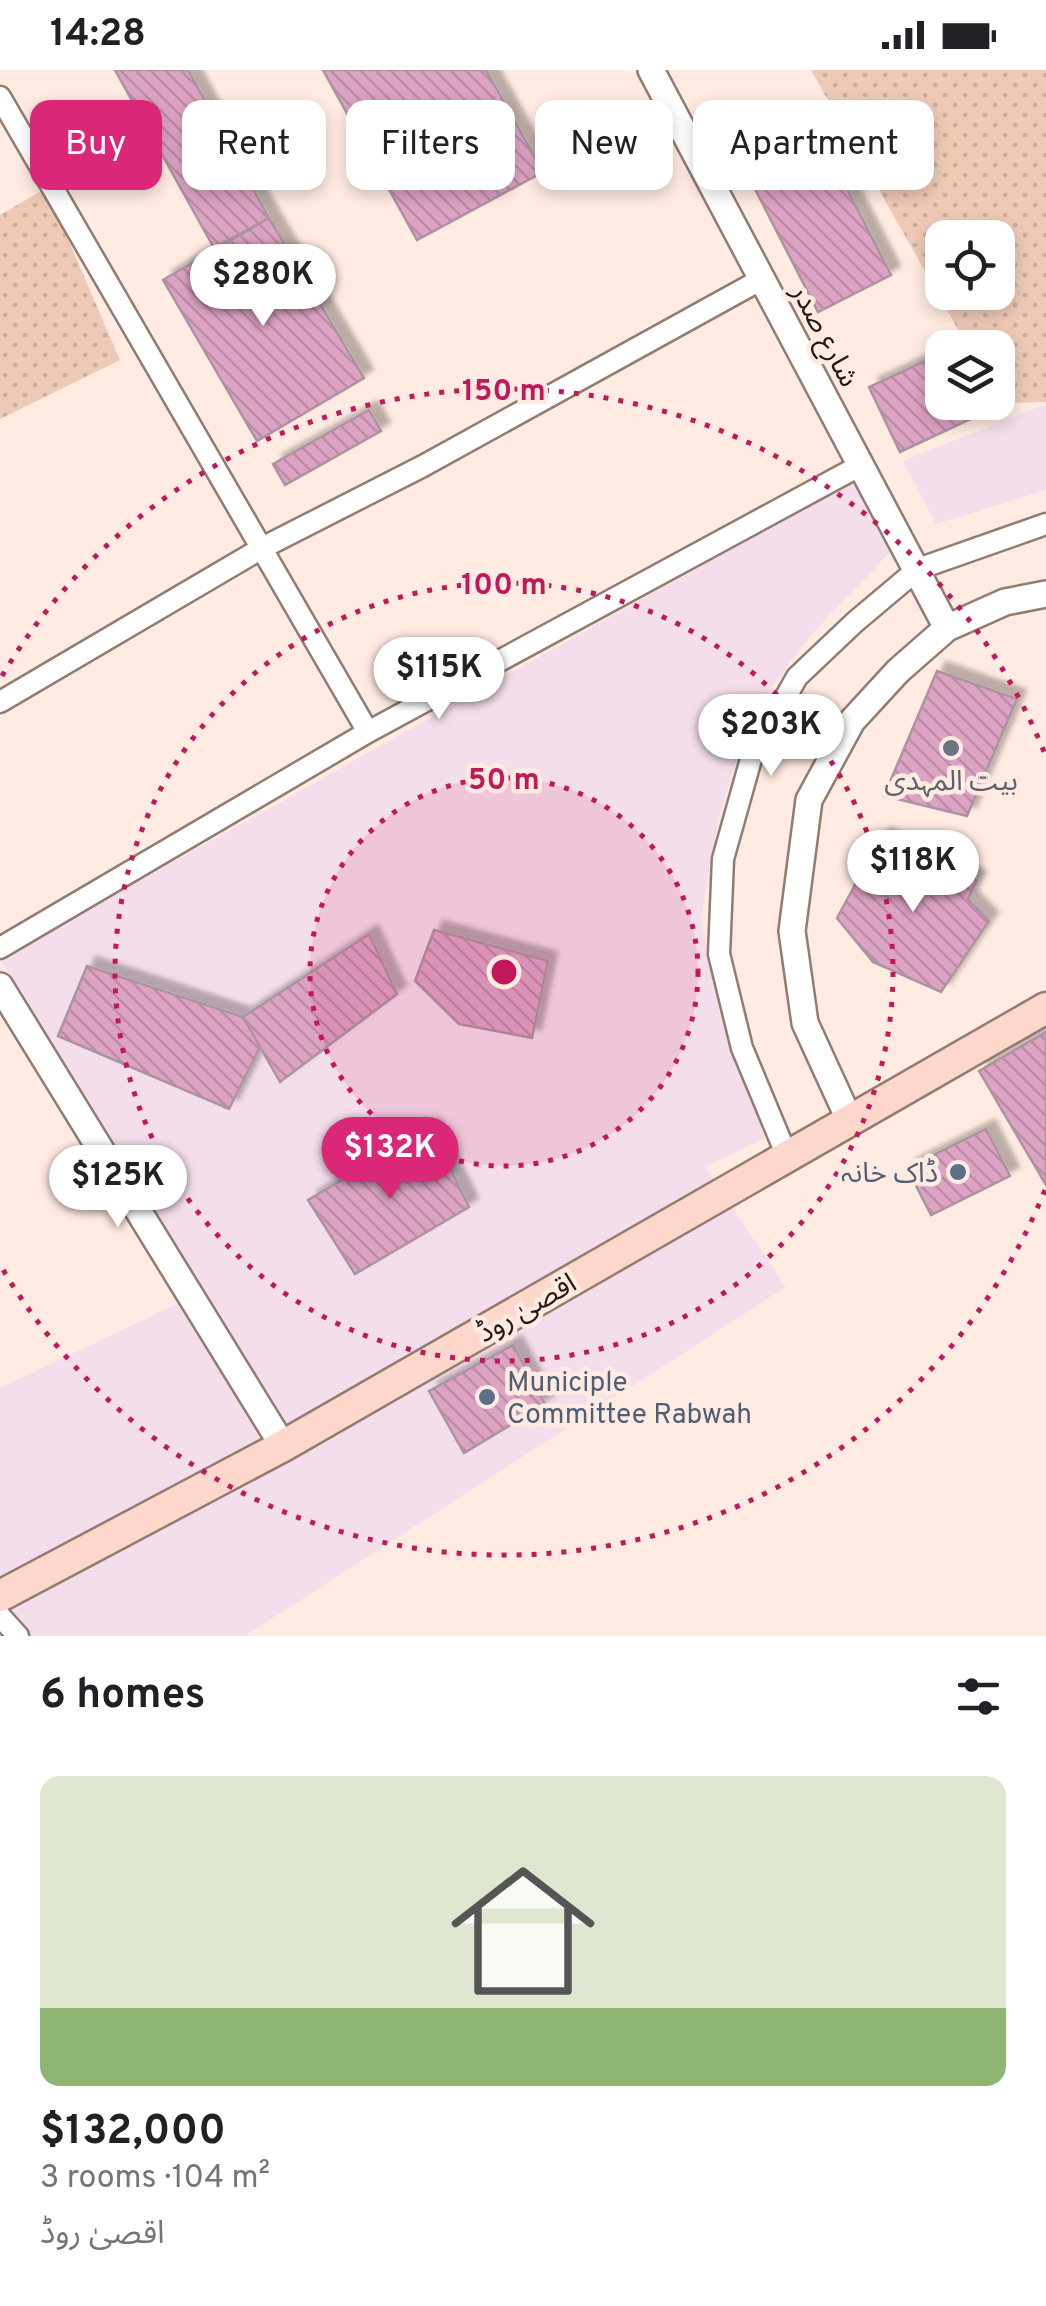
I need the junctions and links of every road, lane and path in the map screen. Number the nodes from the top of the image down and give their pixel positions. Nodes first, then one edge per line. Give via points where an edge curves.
1 (651, 70) edge
2 (0, 97) edge
3 (762, 278) junction
4 (861, 465) junction
5 (1046, 524) edge
6 (262, 548) junction
7 (918, 570) junction
8 (1046, 594) edge
9 (948, 628) junction
10 (0, 702) edge
11 (368, 732) junction
12 (0, 948) edge
13 (0, 986) edge
14 (1046, 1008) edge
15 (849, 1120) junction
16 (787, 1156) junction
17 (283, 1446) junction
18 (0, 1596) edge
19 (0, 1616) edge
20 (18, 1636) edge

1 - 3 street, شارع صدر
2 - 6 street
3 - 4 street, شارع صدر
3 - 6 street
4 - 7 street, شارع صدر
4 - 11 street
5 - 7 street
6 - 10 street
6 - 11 street
7 - 9 street, شارع صدر
7 - 16 street via 797,677 751,759 723,859 719,954 742,1048
8 - 9 street via 1005,602
9 - 15 street via 852,720 809,800 792,931 805,1022
11 - 12 street
13 - 17 street
14 - 15 main road, اقصیٰ روڈ
15 - 16 main road, اقصیٰ روڈ
16 - 17 main road, اقصیٰ روڈ
17 - 18 main road, اقصیٰ روڈ
19 - 20 street

